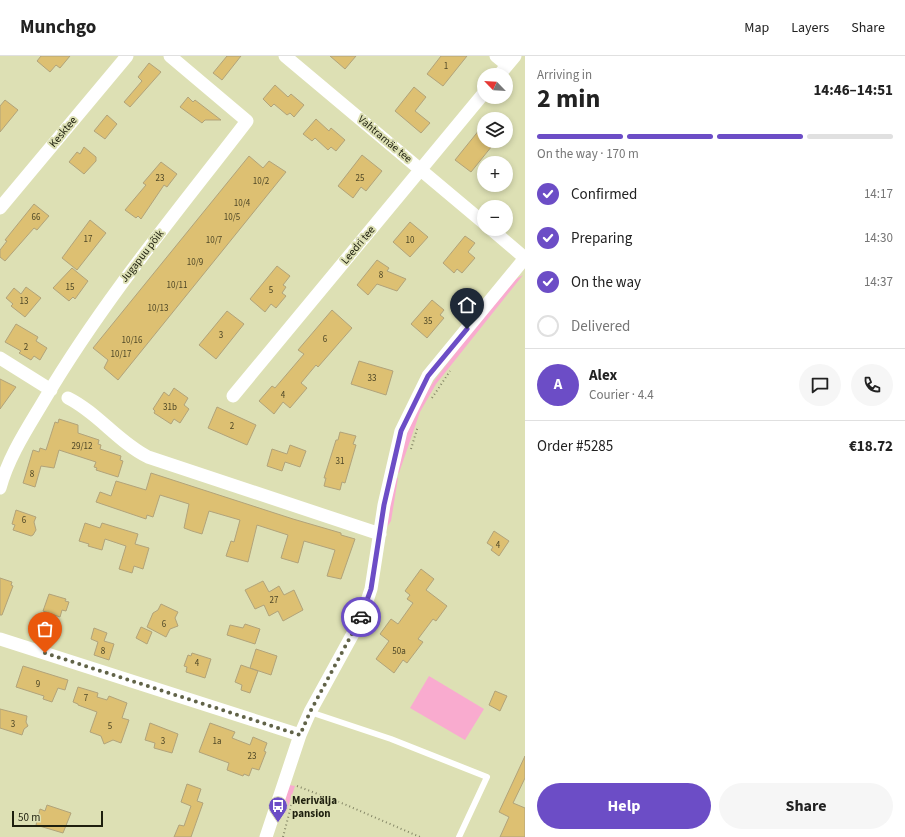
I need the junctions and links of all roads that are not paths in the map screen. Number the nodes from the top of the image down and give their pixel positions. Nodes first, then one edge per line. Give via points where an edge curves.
1 (127, 56) edge
2 (170, 56) edge
3 (285, 56) edge
4 (496, 56) edge
5 (507, 65) edge
6 (477, 101) edge
7 (421, 169) junction
8 (0, 208) edge
9 (477, 217) edge
10 (499, 236) edge
11 (525, 258) edge
12 (0, 358) edge
13 (50, 390) junction
14 (233, 396) dead end
15 (68, 398) dead end
16 (2, 473) edge
17 (0, 488) edge
18 (380, 534) junction
19 (0, 639) edge
20 (310, 712) junction
21 (300, 735) junction
22 (266, 837) edge
23 (459, 837) edge

1 - 8 street, Kesktee
2 - 13 street, Jugapuu põik via 247,121 122,281
3 - 7 street, Vahtramäe tee
4 - 5 street
6 - 7 street, Leedri tee
7 - 9 street, Vahtramäe tee
7 - 14 street, Leedri tee
10 - 11 street
11 - 18 street via 428,376 401,431
12 - 13 street
13 - 16 street, Jugapuu põik
15 - 18 street via 84,406 133,449 148,457
16 - 17 street, Jugapuu põik
18 - 20 street via 371,589 361,619
19 - 21 street
20 - 21 street
20 - 23 lane via 391,739 487,777
21 - 22 street

